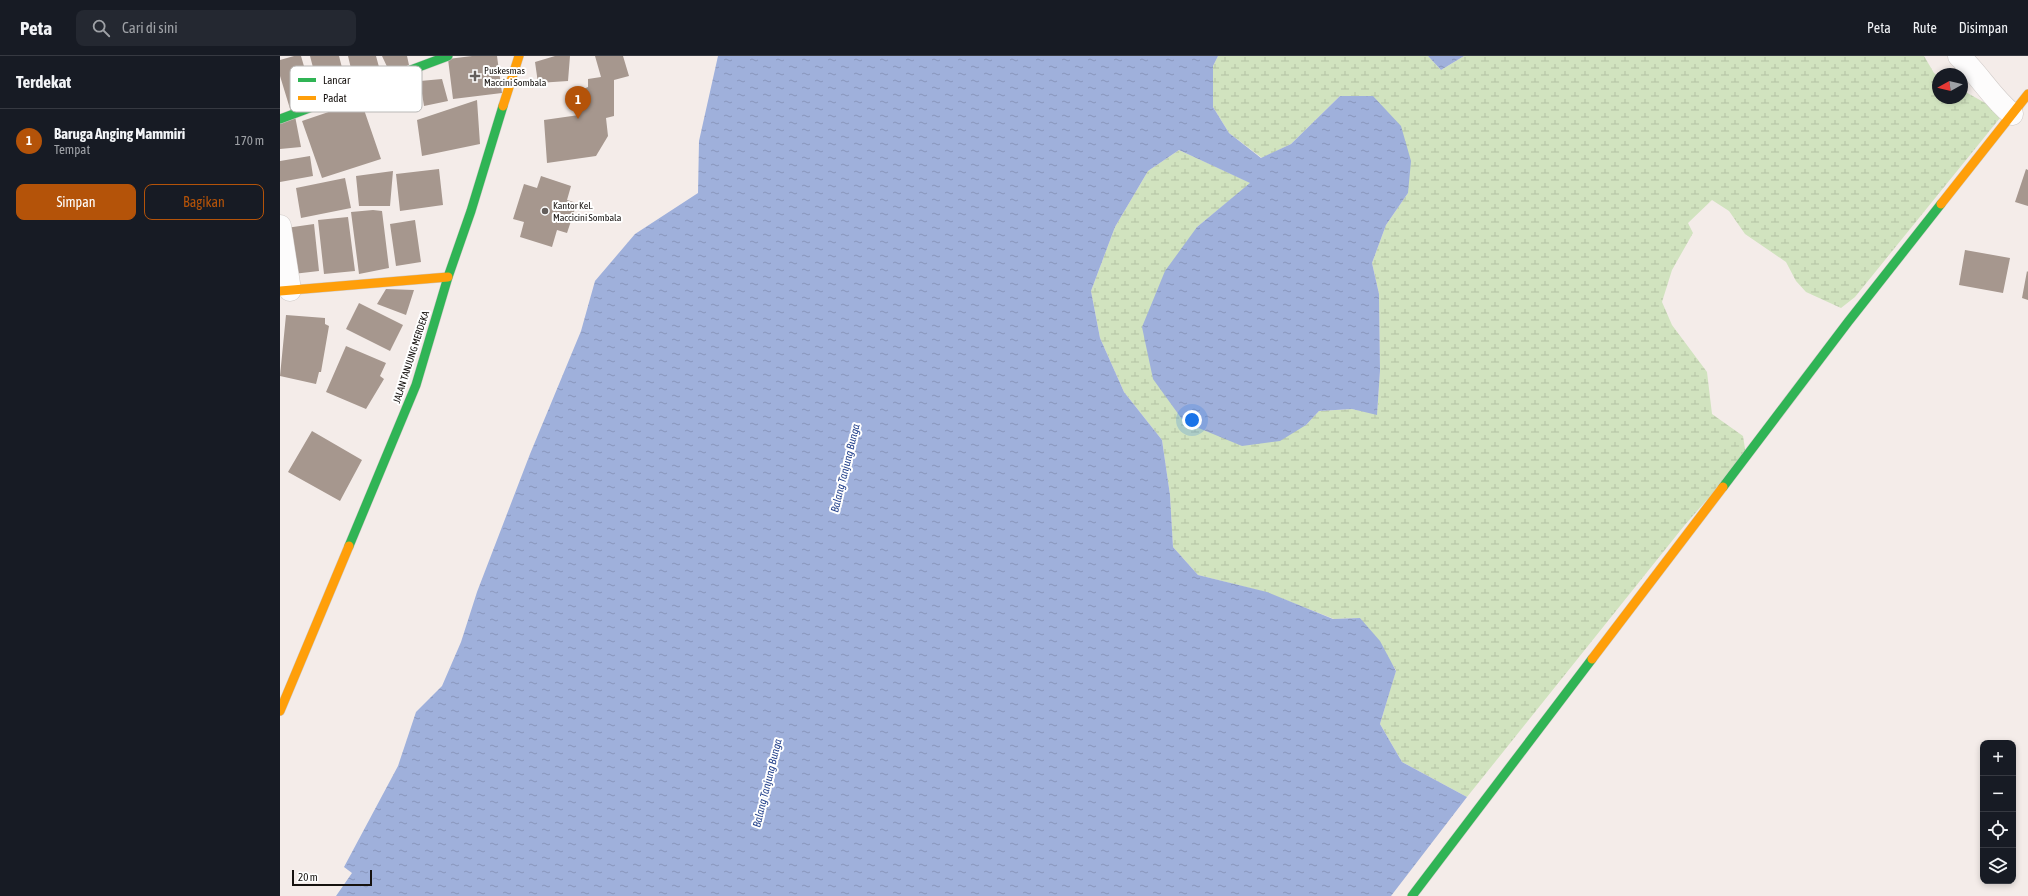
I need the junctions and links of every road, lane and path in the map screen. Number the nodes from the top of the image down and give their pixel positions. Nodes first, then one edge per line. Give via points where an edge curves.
1 (448, 56) edge
2 (519, 56) edge
3 (1959, 56) edge
4 (419, 66) edge
5 (2028, 94) edge
6 (299, 112) edge
7 (2012, 114) junction
8 (280, 119) edge
9 (280, 226) edge
10 (448, 277) junction
11 (285, 291) edge
12 (280, 711) edge
13 (1412, 896) edge

1 - 4 street
2 - 10 street, JALAN TANJUNG MERDEKA via 471,212
3 - 7 street via 1998,103
5 - 7 street
6 - 8 street
7 - 13 street via 1848,322
9 - 11 street
10 - 11 street
10 - 12 street, JALAN TANJUNG MERDEKA via 416,385

